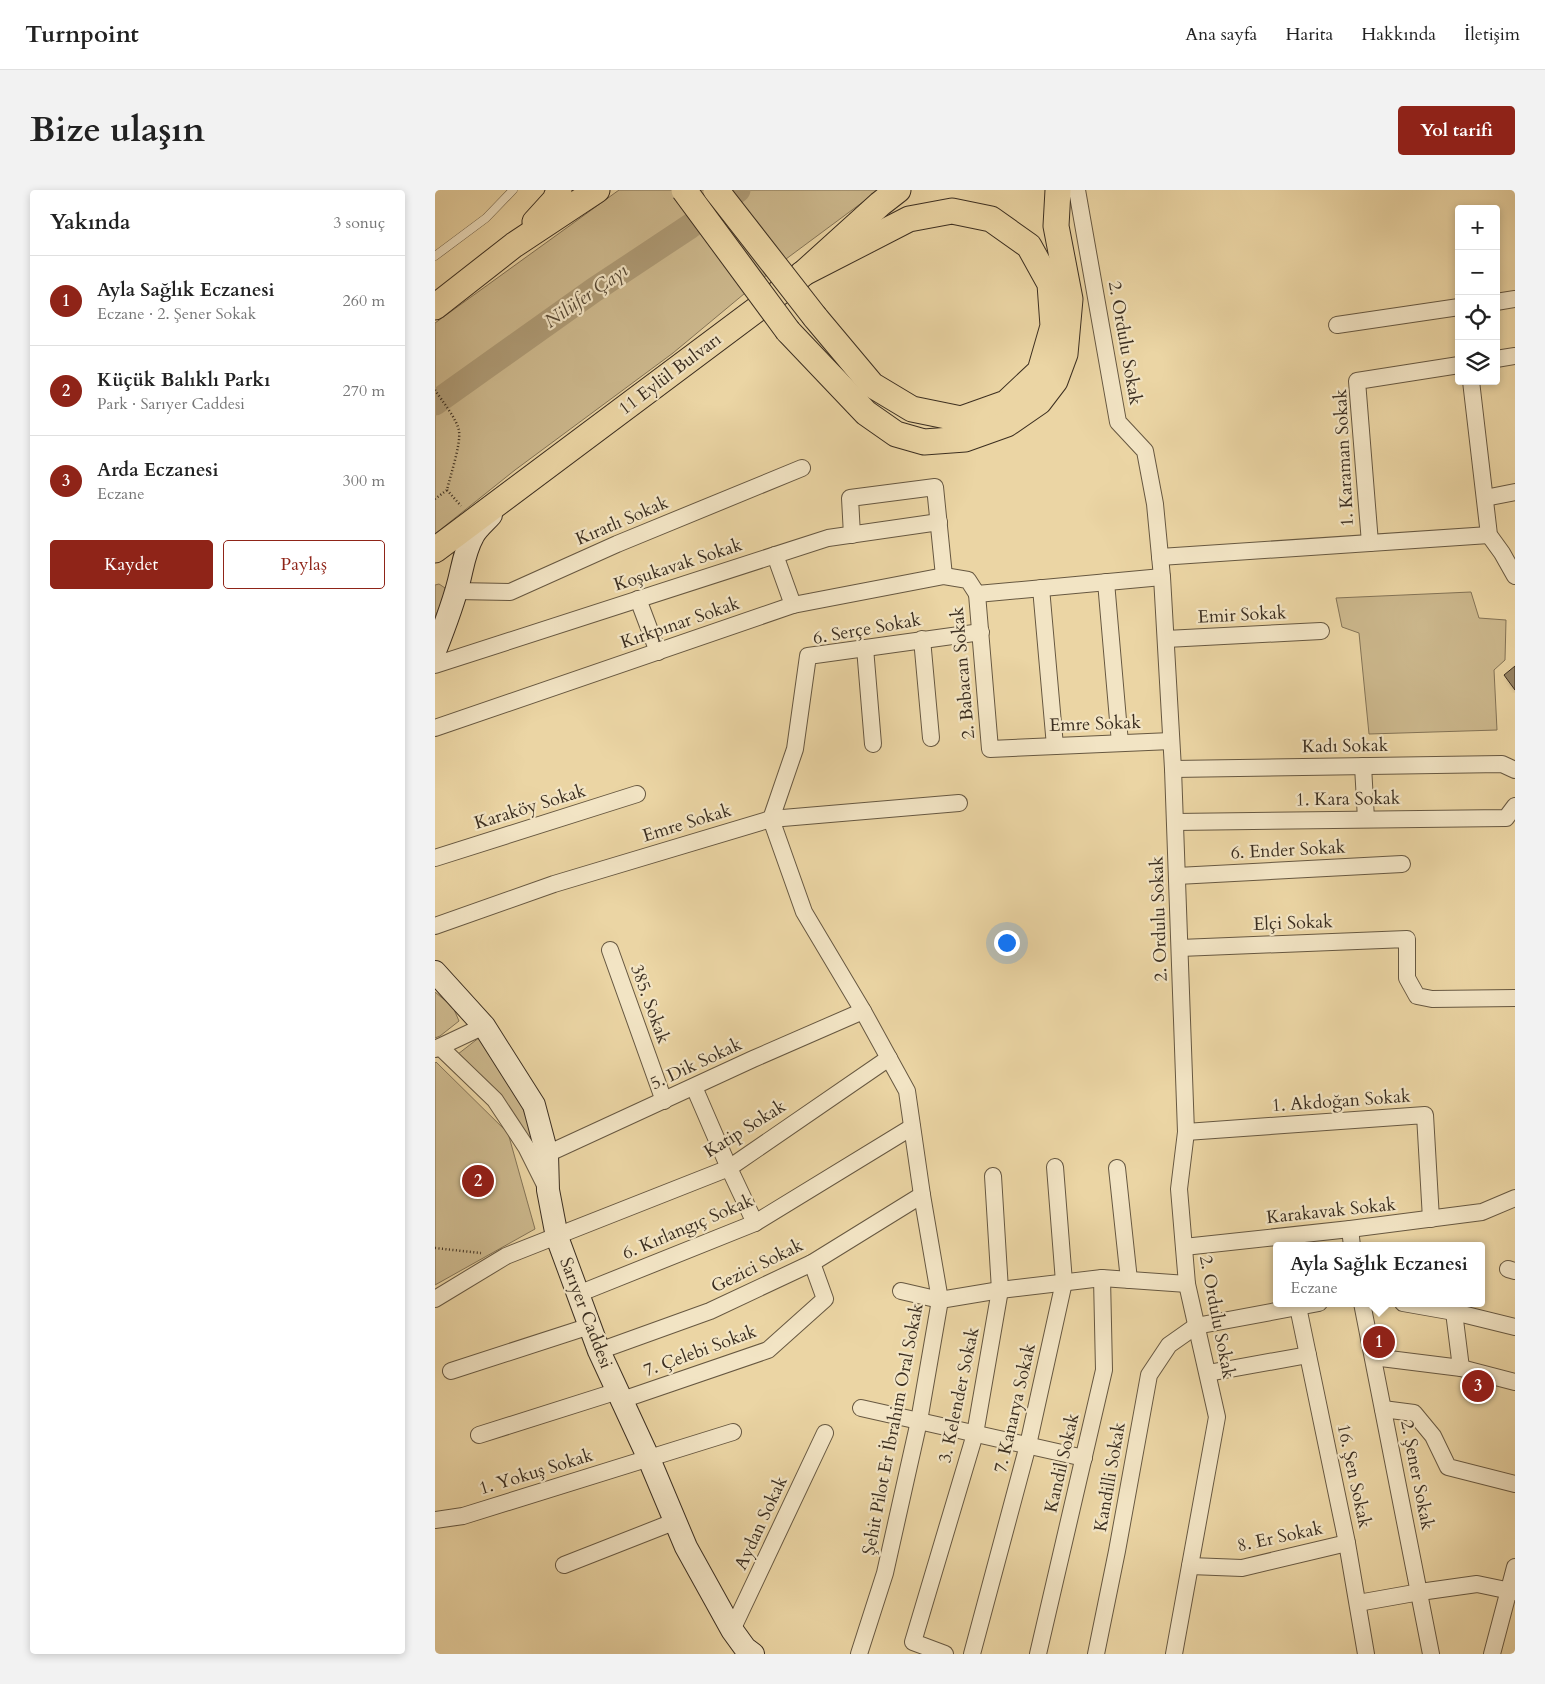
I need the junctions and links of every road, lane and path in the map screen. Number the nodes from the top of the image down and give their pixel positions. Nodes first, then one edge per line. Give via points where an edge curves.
1 (513, 190) edge
2 (559, 190) edge
3 (597, 190) edge
4 (684, 190) edge
5 (716, 190) edge
6 (899, 190) edge
7 (1058, 190) edge
8 (1077, 190) edge
9 (514, 245) junction
10 (435, 256) edge
11 (802, 274) junction
12 (1515, 299) edge
13 (1500, 301) edge
14 (435, 307) edge
15 (1455, 308) edge
16 (1337, 324) dead end
17 (1515, 356) edge
18 (1500, 358) edge
19 (1455, 366) edge
20 (1471, 385) edge
21 (435, 390) edge
22 (802, 468) dead end
23 (447, 490) junction
24 (514, 491) junction
25 (1515, 492) edge
26 (1485, 498) junction
27 (435, 499) edge
28 (463, 508) dead end
29 (939, 522) junction
30 (852, 535) junction
31 (1489, 535) junction
32 (1370, 543) junction
33 (435, 550) edge
34 (775, 555) junction
35 (1160, 557) junction
36 (944, 576) junction
37 (1515, 576) edge
38 (1162, 577) junction
39 (1106, 582) junction
40 (1041, 588) junction
41 (445, 594) edge
42 (977, 594) junction
43 (638, 599) junction
44 (793, 605) junction
45 (1321, 631) dead end
46 (981, 632) junction
47 (922, 639) junction
48 (1166, 639) junction
49 (865, 648) junction
50 (435, 651) edge
51 (658, 652) junction
52 (435, 665) edge
53 (435, 728) edge
54 (931, 738) dead end
55 (1171, 741) junction
56 (1120, 743) junction
57 (873, 744) dead end
58 (1055, 746) junction
59 (990, 749) joint
60 (1363, 766) junction
61 (1173, 769) junction
62 (1515, 770) edge
63 (637, 794) dead end
64 (959, 803) dead end
65 (1515, 806) edge
66 (771, 818) junction
67 (1366, 819) junction
68 (1175, 822) junction
69 (435, 858) edge
70 (1402, 864) dead end
71 (1177, 876) junction
72 (435, 926) edge
73 (1180, 948) junction
74 (609, 950) dead end
75 (435, 972) edge
76 (1515, 998) edge
77 (863, 1012) junction
78 (484, 1026) junction
79 (437, 1048) edge
80 (889, 1058) junction
81 (694, 1086) junction
82 (664, 1100) junction
83 (912, 1127) junction
84 (1186, 1132) junction
85 (547, 1154) junction
86 (1055, 1167) dead end
87 (729, 1168) junction
88 (1117, 1168) dead end
89 (993, 1176) dead end
90 (548, 1190) junction
91 (922, 1195) junction
92 (1515, 1198) edge
93 (1431, 1219) junction
94 (755, 1223) junction
95 (1350, 1229) junction
96 (557, 1237) junction
97 (1352, 1242) edge
98 (1184, 1247) junction
99 (435, 1248) edge
100 (507, 1256) junction
101 (812, 1263) junction
102 (1103, 1278) junction
103 (1129, 1280) junction
104 (1064, 1282) junction
105 (1187, 1284) junction
106 (1000, 1290) junction
107 (901, 1291) dead end
108 (578, 1294) junction
109 (435, 1299) edge
110 (940, 1300) junction
111 (1298, 1307) joint
112 (1363, 1307) edge
113 (1426, 1307) edge
114 (1454, 1312) junction
115 (590, 1326) junction
116 (1196, 1326) junction
117 (1515, 1327) edge
118 (599, 1351) junction
119 (1308, 1355) junction
120 (1373, 1357) junction
121 (1461, 1368) junction
122 (451, 1371) dead end
123 (1208, 1373) junction
124 (1515, 1382) edge
125 (620, 1395) junction
126 (861, 1408) dead end
127 (1383, 1409) junction
128 (919, 1421) junction
129 (733, 1432) dead end
130 (825, 1433) dead end
131 (479, 1434) dead end
132 (975, 1434) junction
133 (1028, 1445) junction
134 (649, 1458) junction
135 (1085, 1458) junction
136 (1515, 1484) edge
137 (435, 1520) edge
138 (676, 1521) junction
139 (1347, 1544) junction
140 (564, 1565) dead end
141 (1190, 1566) junction
142 (1515, 1567) edge
143 (1512, 1591) edge
144 (1420, 1592) junction
145 (1357, 1603) junction
146 (732, 1630) junction
147 (753, 1654) edge
148 (859, 1654) edge
149 (945, 1654) edge
150 (972, 1654) edge
151 (1037, 1654) edge
152 (1096, 1654) edge
153 (1174, 1654) edge
154 (1366, 1654) edge
155 (1431, 1654) edge
156 (1492, 1654) edge

1 - 10 lane via 486,218
2 - 9 main road via 555,200
3 - 9 main road
4 - 7 main road, bridge via 788,331 866,413 895,434 925,442 965,438 1007,424 1039,402 1055,381 1065,354 1070,299 1056,226
5 - 11 main road, bridge via 871,385 912,409 961,419 1006,403 1040,371 1053,326 1049,284 1029,246 991,220 952,211 909,219
6 - 11 main road, 11 Eylül Bulvarı
8 - 35 street, 2. Ordulu Sokak via 1118,422 1145,451
9 - 14 main road
11 - 24 main road, 11 Eylül Bulvarı
12 - 13 street
15 - 16 street
17 - 18 street
19 - 32 street, 1. Karaman Sokak via 1357,381
20 - 26 street
21 - 23 path via 459,432
22 - 41 street, Kıratlı Sokak via 510,592
23 - 27 path
23 - 28 path
24 - 33 main road, 11 Eylül Bulvarı
24 - 41 street via 474,534
25 - 26 street
26 - 31 street
29 - 30 street, Koşukavak Sokak
29 - 30 street via 935,487 850,498
29 - 36 street
30 - 34 street, Koşukavak Sokak via 828,538
31 - 32 street, 1. Karaman Sokak
31 - 37 street
32 - 35 street, 1. Karaman Sokak
34 - 43 street, Koşukavak Sokak
34 - 44 street
35 - 38 street, 2. Ordulu Sokak
36 - 42 street, Kırkpınar Sokak via 967,580
36 - 44 street, Kırkpınar Sokak
38 - 39 street
38 - 48 street, 2. Ordulu Sokak
39 - 40 street
39 - 56 street
40 - 42 street
40 - 58 street
41 - 50 street via 446,624
42 - 46 street, 2. Babacan Sokak
43 - 51 street
43 - 52 street, Koşukavak Sokak
44 - 51 street, Kırkpınar Sokak
45 - 48 street, Emir Sokak
46 - 47 street, 6. Serçe Sokak
46 - 59 street, 2. Babacan Sokak
47 - 49 street, 6. Serçe Sokak
47 - 54 street
48 - 55 street, 2. Ordulu Sokak
49 - 57 street
49 - 66 street, 6. Serçe Sokak via 808,656 795,749
51 - 53 street, Kırkpınar Sokak
55 - 56 street, Emre Sokak
55 - 61 street, 2. Ordulu Sokak
56 - 58 street, Emre Sokak
58 - 59 street, Emre Sokak
60 - 61 street, Kadı Sokak
60 - 62 street, Kadı Sokak via 1502,764
60 - 67 street
61 - 68 street, 2. Ordulu Sokak
63 - 69 street, Karaköy Sokak
64 - 66 street, Emre Sokak
65 - 67 street, 1. Kara Sokak via 1506,818
66 - 72 street, Emre Sokak via 554,884
66 - 77 street via 804,912
67 - 68 street, 1. Kara Sokak
68 - 71 street, 2. Ordulu Sokak
70 - 71 street, 6. Ender Sokak
71 - 73 street, 2. Ordulu Sokak
73 - 76 street, Elçi Sokak via 1407,939 1407,978 1417,996 1432,999
73 - 84 street, 2. Ordulu Sokak
74 - 82 street, 385. Sokak
75 - 78 street, Sarıyer Caddesi
77 - 80 street, Şehit Pilot Er İbrahim Oral Sokak
77 - 81 street, 5. Dik Sokak
78 - 79 street
78 - 85 street, Sarıyer Caddesi via 534,1105
79 - 90 street via 495,1100 526,1146
80 - 83 street, Şehit Pilot Er İbrahim Oral Sokak via 907,1091
80 - 87 street, Katip Sokak
81 - 82 street, 5. Dik Sokak
81 - 87 street
82 - 85 street, 5. Dik Sokak
83 - 91 street, Şehit Pilot Er İbrahim Oral Sokak
83 - 94 street, 6. Kırlangıç Sokak
84 - 93 street, 1. Akdoğan Sokak via 1425,1115
84 - 98 street, 2. Ordulu Sokak via 1179,1190
85 - 90 street, Sarıyer Caddesi
86 - 104 street, 7. Kanarya Sokak
87 - 94 street
87 - 96 street, Katip Sokak
88 - 103 street
89 - 106 street, 3. Kelender Sokak
90 - 96 street, Sarıyer Caddesi
91 - 101 street, Gezici Sokak
91 - 110 street, Şehit Pilot Er İbrahim Oral Sokak
92 - 93 street, Karakavak Sokak via 1482,1212
93 - 95 street, Karakavak Sokak
94 - 108 street, 6. Kırlangıç Sokak
95 - 97 street
95 - 98 street, Karakavak Sokak
96 - 100 street, Katip Sokak
96 - 108 street, Sarıyer Caddesi
98 - 105 street, 2. Ordulu Sokak
99 - 100 path
100 - 109 street, Katip Sokak
101 - 118 street, Gezici Sokak via 710,1312
101 - 125 street, 7. Çelebi Sokak via 825,1299 768,1350
102 - 103 street
102 - 104 street
102 - 135 street, Kandil Sokak via 1104,1370
103 - 105 street
104 - 106 street
104 - 133 street, 7. Kanarya Sokak
105 - 116 street, 2. Ordulu Sokak
106 - 110 street
106 - 132 street, 3. Kelender Sokak
107 - 110 street
108 - 115 street, Sarıyer Caddesi
110 - 128 street, Şehit Pilot Er İbrahim Oral Sokak
111 - 116 street
111 - 119 street, 16. Şen Sokak
112 - 120 street, 2. Şener Sokak
113 - 114 street
114 - 117 street
114 - 121 street
115 - 118 street, Sarıyer Caddesi
115 - 122 street
116 - 123 street, 2. Ordulu Sokak
116 - 152 street, Kandilli Sokak via 1169,1345 1149,1375
118 - 125 street, Sarıyer Caddesi
119 - 123 street
119 - 139 street, 16. Şen Sokak
120 - 121 street
120 - 127 street, 2. Şener Sokak
121 - 124 street
123 - 141 street, 2. Ordulu Sokak via 1217,1417
125 - 131 street
125 - 134 street, Sarıyer Caddesi
126 - 128 street
127 - 136 street via 1414,1413 1433,1436 1448,1467
127 - 144 street, 2. Şener Sokak
128 - 132 street
128 - 148 street, Şehit Pilot Er İbrahim Oral Sokak via 885,1573
129 - 134 street, 1. Yokuş Sokak
130 - 146 street, Aydan Sokak
132 - 133 street
132 - 149 street, 3. Kelender Sokak via 913,1642
133 - 135 street
133 - 150 street, 7. Kanarya Sokak
134 - 137 street, 1. Yokuş Sokak via 463,1516
134 - 138 street, Sarıyer Caddesi
135 - 151 street, Kandil Sokak
138 - 140 street
138 - 146 street, Sarıyer Caddesi via 686,1547
139 - 141 street, 8. Er Sokak via 1242,1568
139 - 145 street, 16. Şen Sokak
141 - 153 street, 2. Ordulu Sokak
142 - 143 street
143 - 144 street via 1477,1584
143 - 156 street
144 - 145 street
144 - 155 street, 2. Şener Sokak
145 - 154 street, 16. Şen Sokak
146 - 147 street, Sarıyer Caddesi

